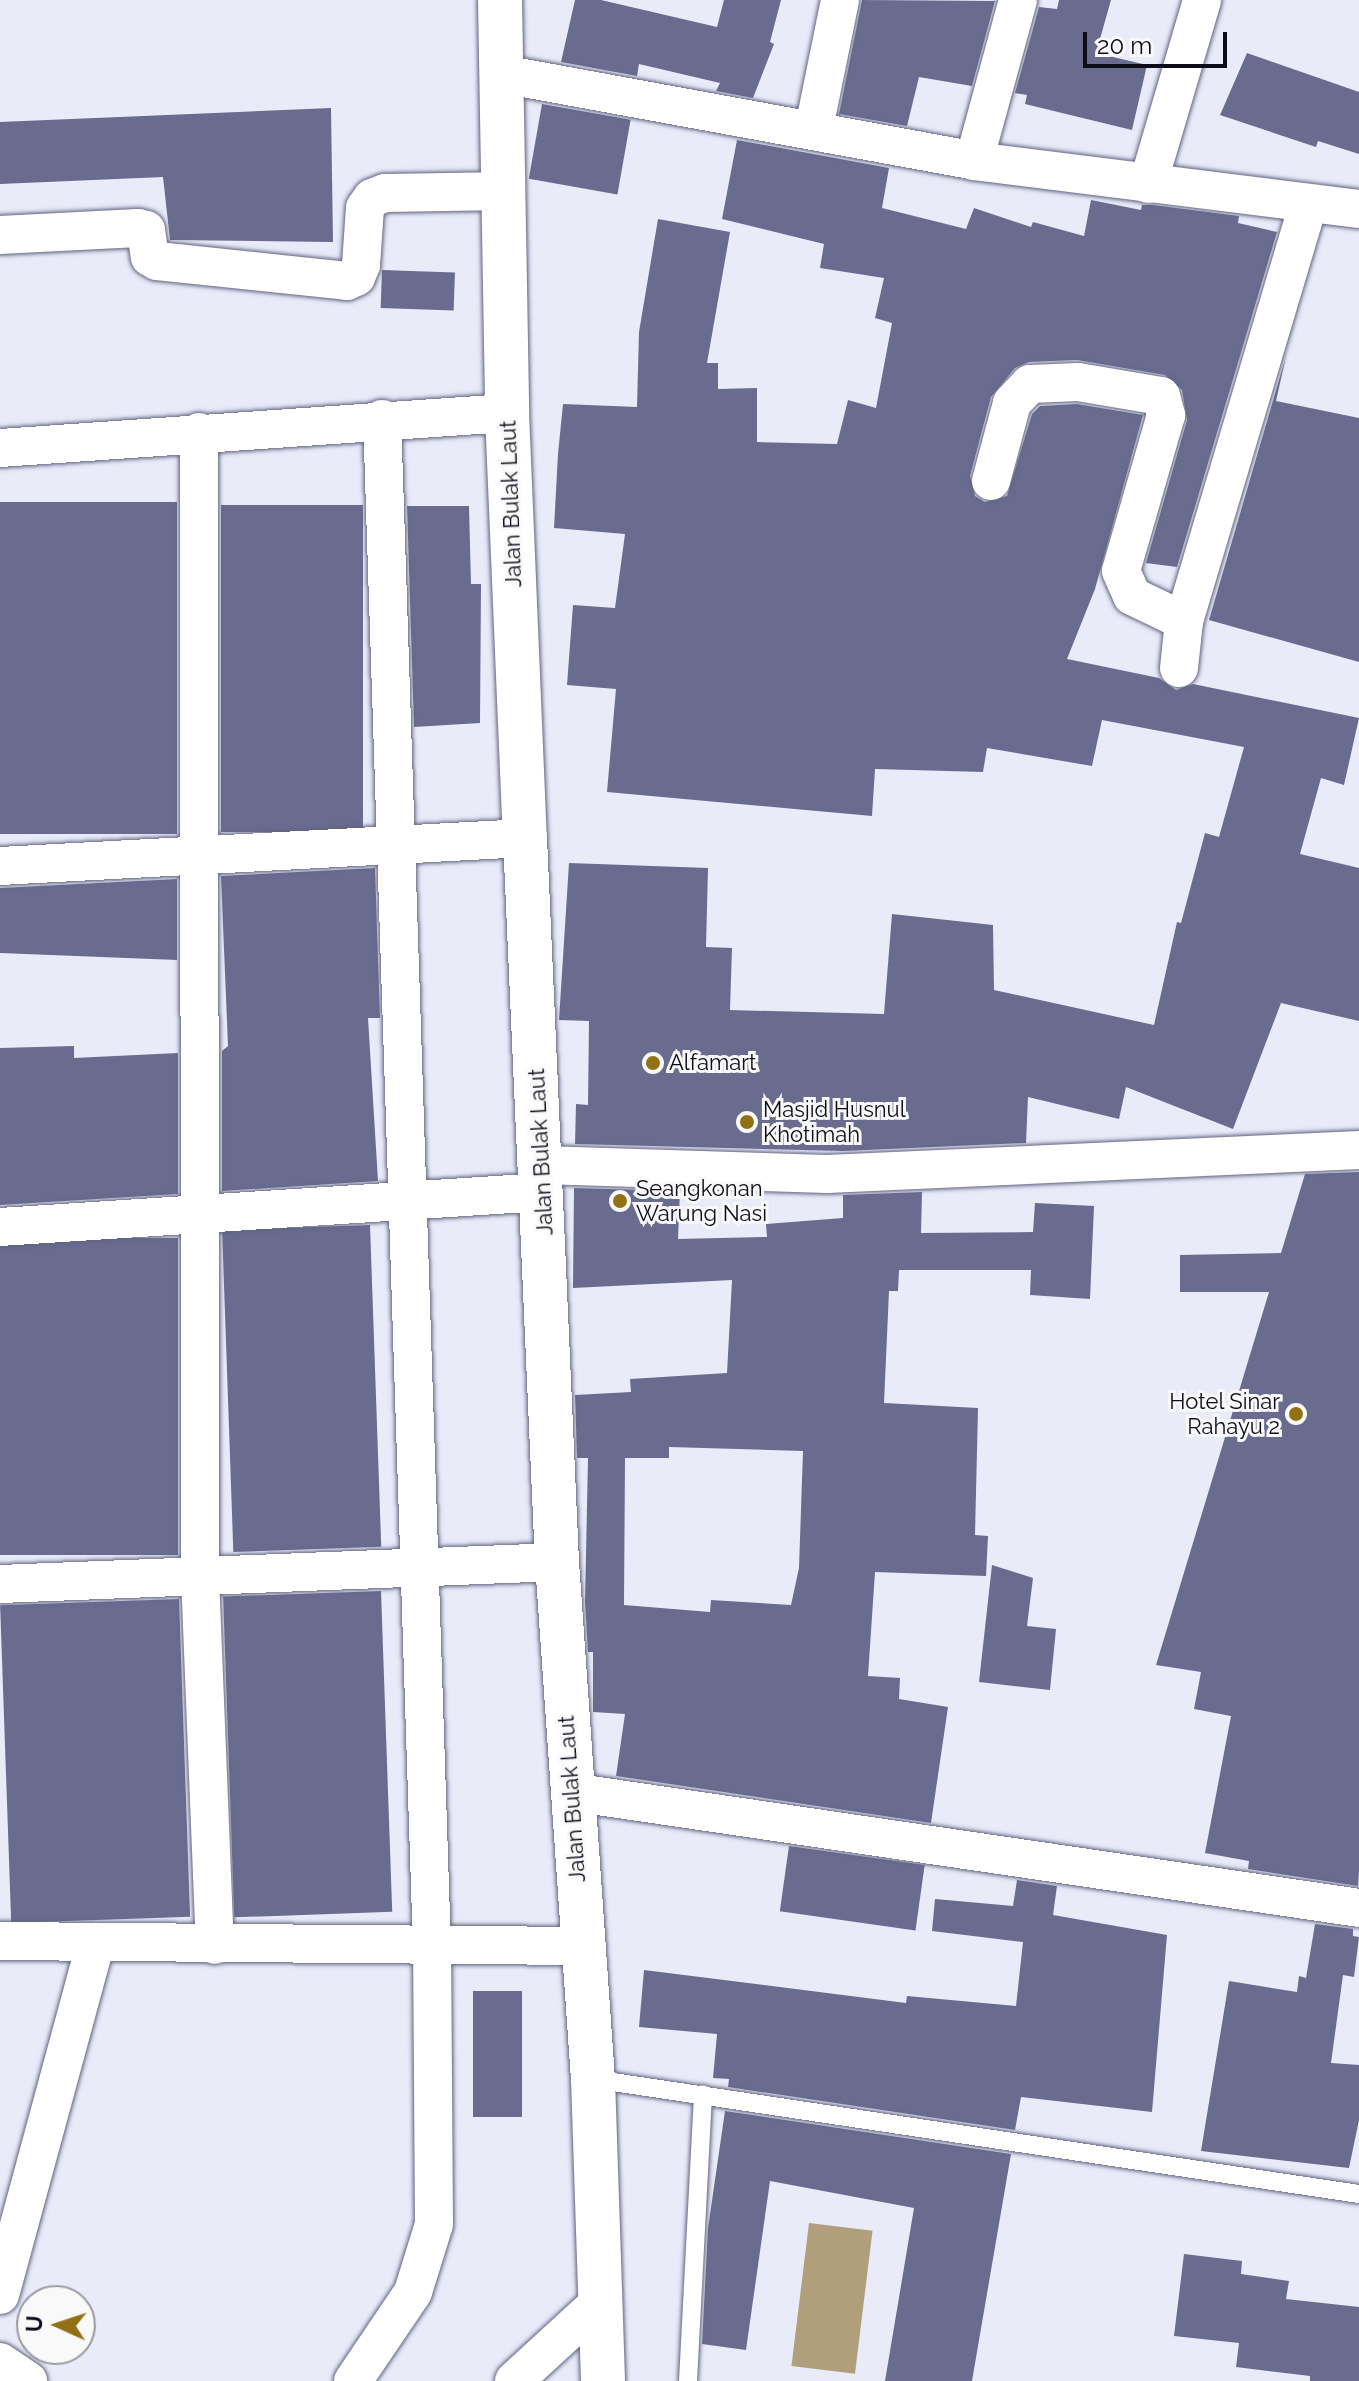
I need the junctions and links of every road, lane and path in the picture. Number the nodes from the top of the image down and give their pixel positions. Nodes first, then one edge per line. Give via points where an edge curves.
1 (500, 0) edge
2 (840, 0) edge
3 (1018, 0) edge
4 (1202, 0) edge
5 (502, 74) junction
6 (814, 128) junction
7 (974, 161) junction
8 (1148, 184) junction
9 (504, 191) junction
10 (1308, 205) junction
11 (1359, 209) edge
12 (0, 235) edge
13 (507, 413) junction
14 (382, 419) junction
15 (199, 432) junction
16 (0, 448) edge
17 (991, 481) dead end
18 (1184, 621) junction
19 (1179, 668) dead end
20 (525, 838) junction
21 (393, 844) junction
22 (198, 858) junction
23 (0, 866) edge
24 (1359, 1150) edge
25 (543, 1178) junction
26 (408, 1201) junction
27 (200, 1213) junction
28 (0, 1227) edge
29 (557, 1562) junction
30 (419, 1568) junction
31 (200, 1576) junction
32 (0, 1584) edge
33 (571, 1792) junction
34 (1359, 1908) edge
35 (0, 1941) edge
36 (96, 1942) junction
37 (215, 1945) junction
38 (583, 1946) junction
39 (432, 1948) junction
40 (593, 2079) junction
41 (703, 2094) junction
42 (1359, 2194) edge
43 (0, 2295) edge
44 (600, 2302) junction
45 (0, 2362) edge
46 (28, 2381) edge
47 (353, 2381) edge
48 (514, 2381) edge
49 (603, 2381) edge
50 (688, 2381) edge

1 - 5 street, Jalan Bulak Laut
2 - 6 street
3 - 7 street
4 - 8 street
5 - 6 street
5 - 9 street, Jalan Bulak Laut
6 - 7 street
7 - 8 street
8 - 10 street
9 - 12 street via 385,193 372,198 365,208 361,265 356,277 347,281 157,261 150,257 146,230 138,228
9 - 13 street, Jalan Bulak Laut
10 - 11 street
10 - 18 street
13 - 14 street
13 - 20 street, Jalan Bulak Laut
14 - 15 street
14 - 21 street
15 - 16 street
15 - 22 street
17 - 18 street via 1012,403 1030,384 1078,382 1161,396 1166,415 1122,582 1132,596
18 - 19 street
20 - 21 street
20 - 25 street, Jalan Bulak Laut
21 - 22 street
21 - 26 street
22 - 23 street
22 - 27 street
24 - 25 street via 827,1174
25 - 26 street
25 - 29 street, Jalan Bulak Laut
26 - 27 street
26 - 30 street
27 - 28 street
27 - 31 street
29 - 30 street
29 - 33 street, Jalan Bulak Laut
30 - 31 street
30 - 39 street
31 - 32 street
31 - 37 street
33 - 34 street
33 - 38 street, Jalan Bulak Laut
35 - 36 street
36 - 37 street
36 - 43 street
37 - 39 street
38 - 39 street
38 - 40 street, Jalan Bulak Laut
39 - 47 street via 434,2224 413,2292
40 - 41 lane
40 - 44 street, Jalan Bulak Laut
41 - 42 lane
41 - 50 lane
44 - 48 street
44 - 49 street, Jalan Bulak Laut
45 - 46 street

